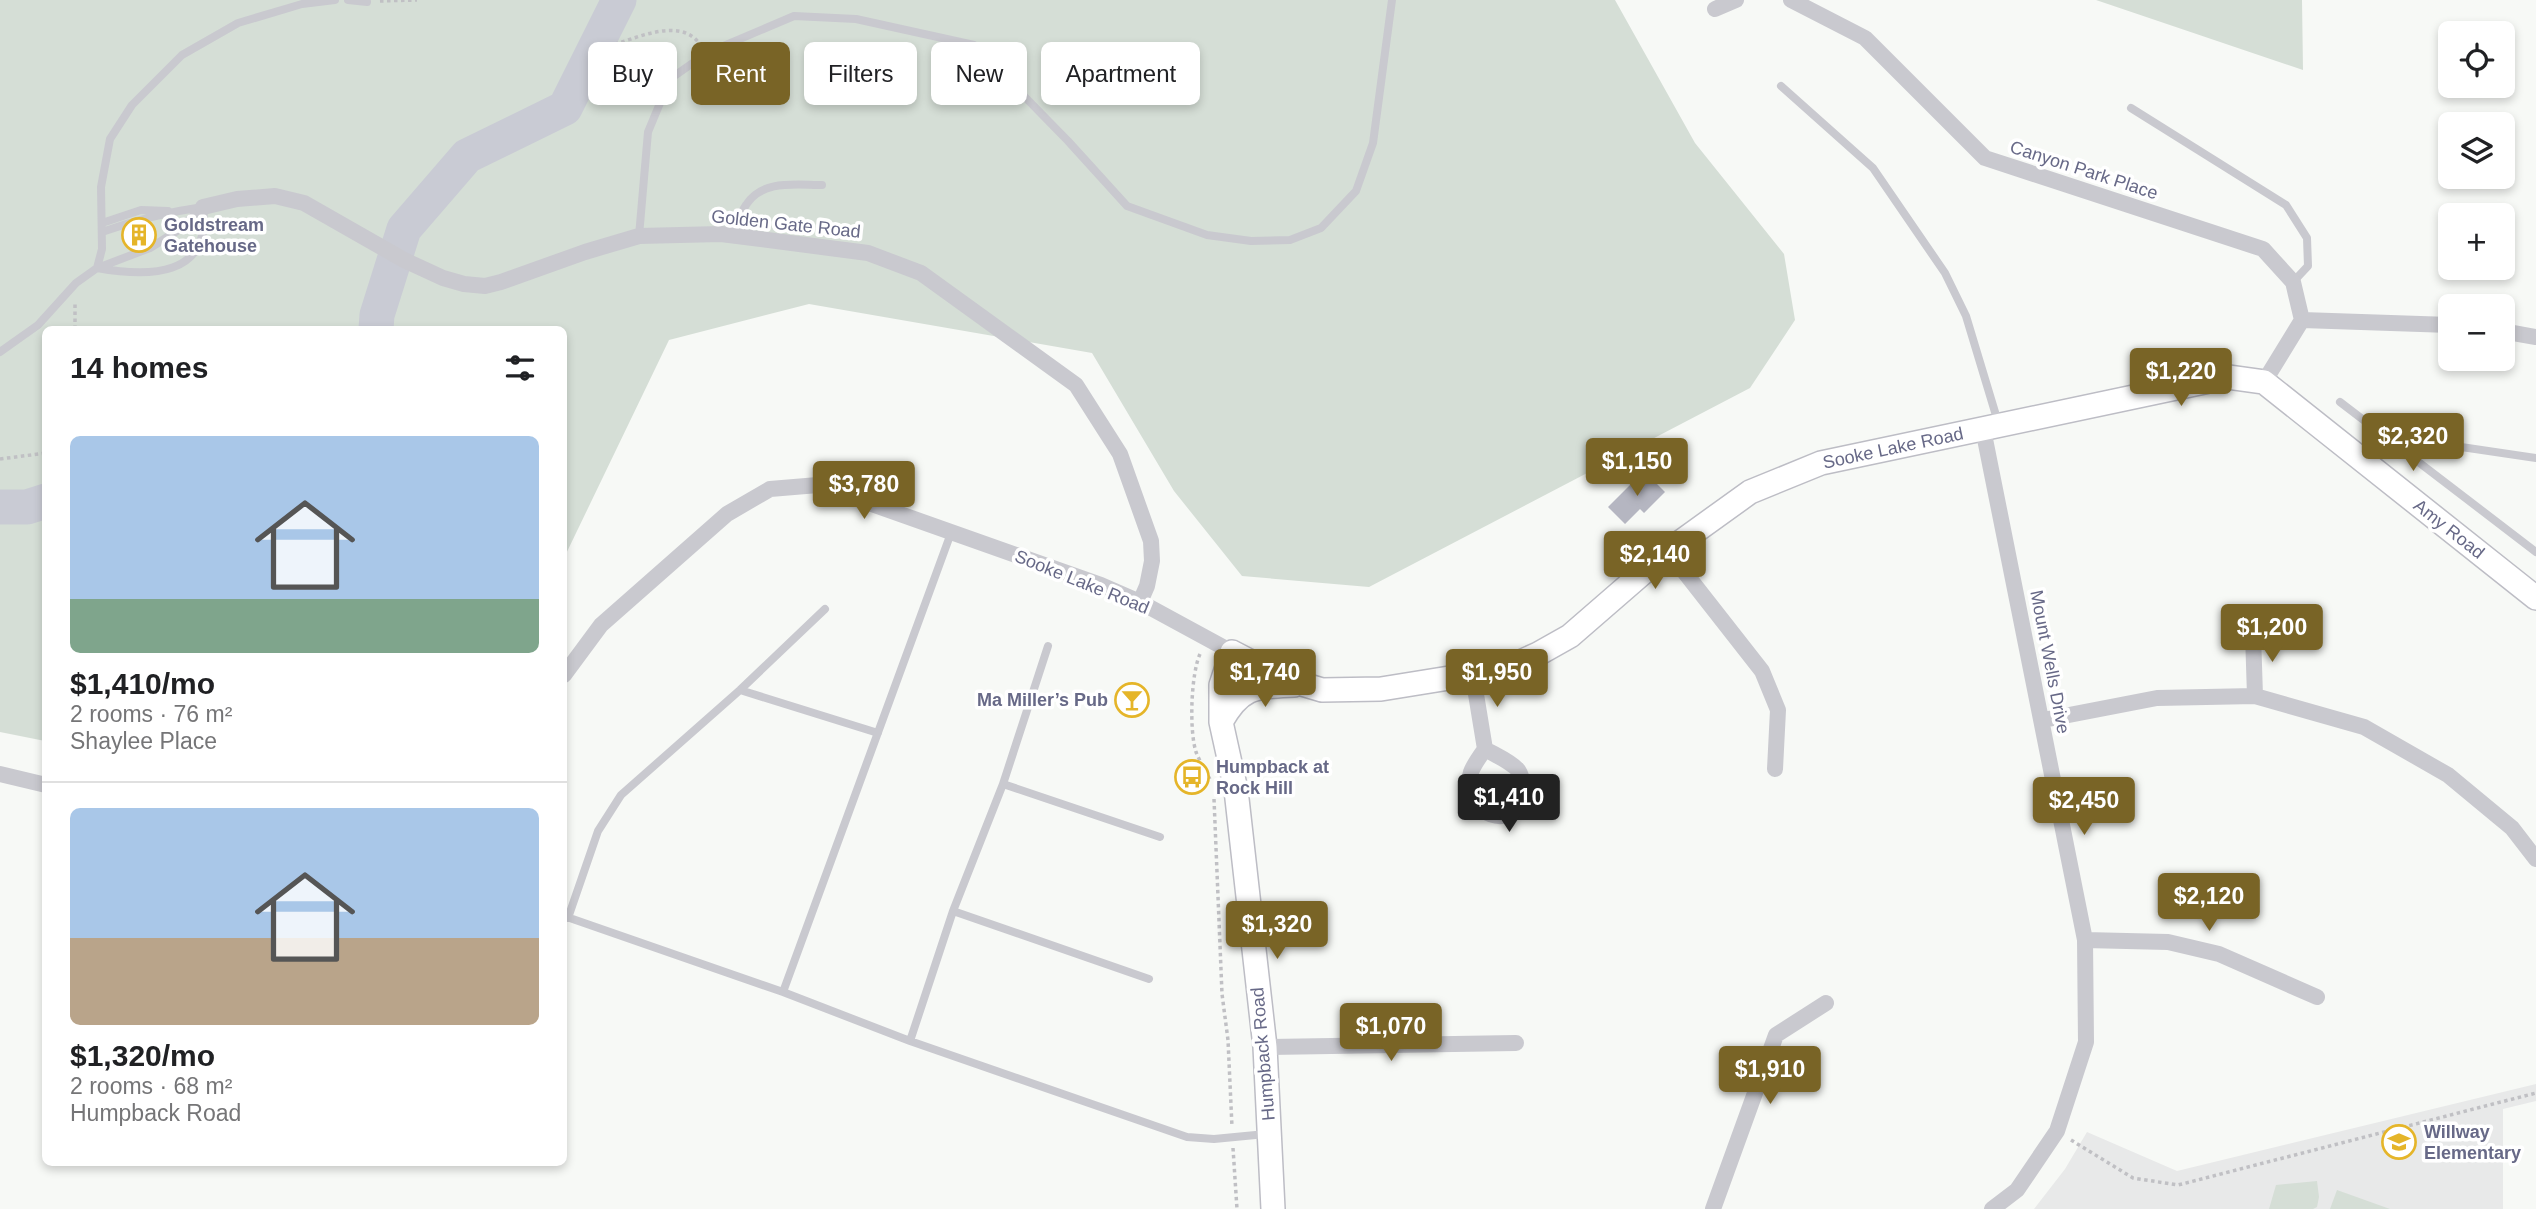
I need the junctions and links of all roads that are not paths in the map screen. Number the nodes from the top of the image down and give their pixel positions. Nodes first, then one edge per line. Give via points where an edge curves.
1 (335, 0) edge
2 (348, 0) edge
3 (1392, 0) edge
4 (1736, 0) edge
5 (1791, 0) edge
6 (367, 2) edge
7 (1715, 9) dead end
8 (1781, 86) dead end
9 (2131, 108) dead end
10 (822, 185) dead end
11 (203, 207) junction
12 (102, 228) junction
13 (731, 235) junction
14 (639, 236) junction
15 (97, 268) junction
16 (2293, 282) junction
17 (2302, 320) junction
18 (2438, 325) edge
19 (2515, 333) edge
20 (2536, 337) edge
21 (0, 352) edge
22 (2264, 382) junction
23 (2340, 402) dead end
24 (1991, 427) junction
25 (2385, 436) junction
26 (2536, 458) edge
27 (951, 533) junction
28 (1668, 551) junction
29 (2536, 552) edge
30 (2536, 598) edge
31 (1140, 602) junction
32 (825, 609) dead end
33 (2253, 634) dead end
34 (1048, 646) dead end
35 (1232, 652) junction
36 (567, 671) edge
37 (1473, 676) junction
38 (1300, 685) junction
39 (740, 690) junction
40 (2255, 696) junction
41 (2043, 720) junction
42 (1221, 722) junction
43 (878, 733) junction
44 (1485, 749) dead end
45 (1775, 769) dead end
46 (0, 774) edge
47 (42, 784) edge
48 (1003, 784) junction
49 (1160, 837) dead end
50 (2536, 859) edge
51 (953, 911) junction
52 (567, 914) edge
53 (567, 917) edge
54 (2085, 940) junction
55 (1149, 979) dead end
56 (783, 992) junction
57 (2316, 997) dead end
58 (1826, 1003) dead end
59 (910, 1041) junction
60 (1516, 1043) dead end
61 (1265, 1048) junction
62 (1269, 1133) junction
63 (1273, 1209) edge
64 (1713, 1209) edge
65 (1992, 1209) edge

1 - 12 lane via 302,4 238,23 182,55 132,105 110,139 101,187
2 - 6 lane
3 - 14 lane via 1373,143 1356,191 1321,228 1290,240 1251,241 1207,234 1127,206 974,45 856,19 794,16 707,53 670,79 648,132
4 - 7 street
5 - 16 street, Canyon Park Place via 1865,38 1985,158 2263,248
8 - 24 lane via 1873,168 1945,273 1966,316
9 - 16 lane via 2286,205 2307,238 2308,267
10 - 13 lane via 780,184 758,191 746,203
11 - 12 lane via 141,210
11 - 14 street, Golden Gate Road via 275,196 304,203 443,278 485,286
11 - 15 lane via 150,248
11 - 15 lane via 202,244 191,258 159,271
12 - 15 lane
13 - 14 street, Golden Gate Road
13 - 31 street, Golden Gate Road via 868,253 922,274 1076,385 1120,454 1151,541 1152,561
15 - 21 lane via 76,283 38,326
16 - 17 street, Canyon Park Place
17 - 18 street
17 - 22 street
19 - 20 street
22 - 24 street, Sooke Lake Road via 2244,377 2214,379
22 - 30 street, Amy Road
23 - 25 lane
24 - 28 street, Sooke Lake Road via 1821,463 1750,492
24 - 41 street, Mount Wells Drive
25 - 26 lane
25 - 29 lane
27 - 31 street, Sooke Lake Road
27 - 36 street, Sooke Lake Road via 818,485 770,489 727,514 601,625
27 - 43 lane
28 - 37 street, Sooke Lake Road via 1570,636 1505,669
28 - 45 street via 1762,671 1778,710
31 - 35 street, Sooke Lake Road
32 - 39 lane
33 - 40 street
34 - 48 lane
35 - 38 street, Sooke Lake Road
35 - 42 street, Humpback Road via 1221,685
37 - 38 street, Sooke Lake Road via 1350,691
37 - 44 street
38 - 42 street via 1247,691 1232,703
39 - 43 lane
39 - 52 lane via 621,795 598,831
40 - 41 street via 2157,698
40 - 50 street via 2364,727 2448,775 2512,828
41 - 54 street, Mount Wells Drive
42 - 61 street, Humpback Road via 1236,790
43 - 56 lane
46 - 47 street
48 - 49 lane
48 - 51 lane
51 - 55 lane
51 - 59 lane
53 - 56 lane
54 - 57 street via 2168,942 2219,954
54 - 65 street, Mount Wells Drive via 2086,1042 2057,1131 2017,1190
56 - 59 lane
58 - 64 street via 1776,1035
59 - 62 lane via 1187,1137
60 - 61 street
61 - 62 street, Humpback Road
62 - 63 street, Humpback Road

